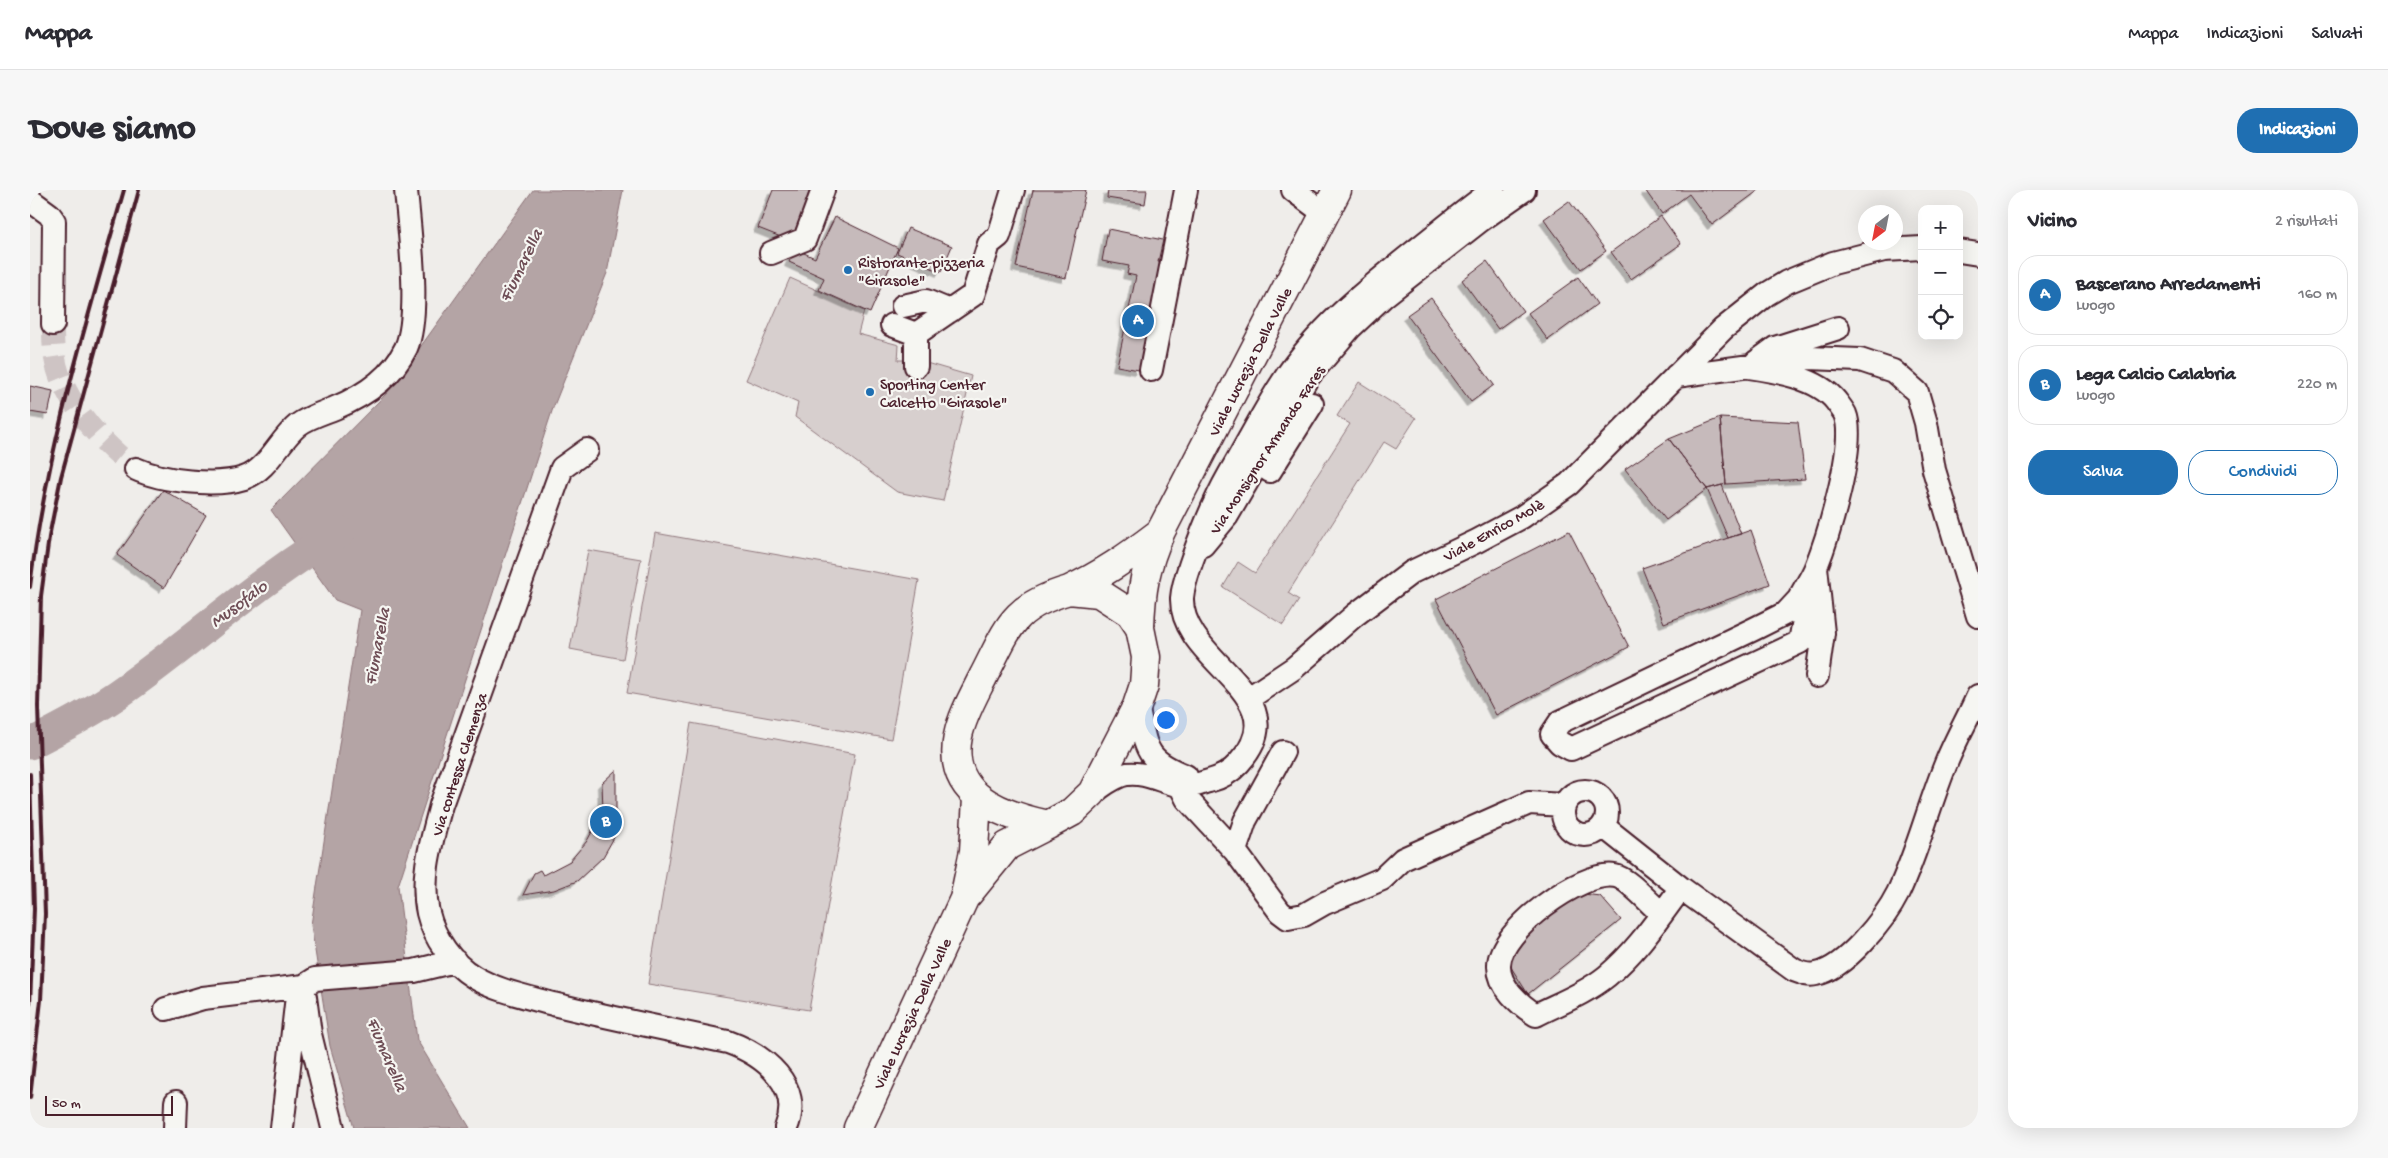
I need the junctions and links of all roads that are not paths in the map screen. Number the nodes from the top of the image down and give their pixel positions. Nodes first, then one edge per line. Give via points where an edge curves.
1 (406, 190) edge
2 (822, 190) edge
3 (1013, 190) edge
4 (1186, 190) edge
5 (1293, 190) edge
6 (1493, 190) edge
7 (1524, 190) edge
8 (30, 200) edge
9 (1331, 202) edge
10 (1918, 248) edge
11 (1963, 252) edge
12 (771, 253) dead end
13 (1978, 254) edge
14 (950, 311) junction
15 (53, 324) tunnel mouth
16 (1838, 328) dead end
17 (916, 334) junction
18 (916, 366) dead end
19 (1749, 367) junction
20 (1151, 370) dead end
21 (1676, 376) junction
22 (1312, 404) dead end
23 (587, 450) dead end
24 (136, 469) tunnel mouth
25 (1161, 531) junction
26 (1193, 557) junction
27 (1816, 567) junction
28 (1069, 590) junction
29 (1800, 597) junction
30 (1978, 616) edge
31 (1140, 628) junction
32 (1817, 676) dead end
33 (1978, 696) edge
34 (1249, 698) junction
35 (1137, 706) junction
36 (1283, 752) dead end
37 (1206, 782) junction
38 (1180, 785) junction
39 (1092, 793) junction
40 (977, 798) junction
41 (1564, 804) junction
42 (1048, 825) junction
43 (1603, 826) junction
44 (1235, 851) junction
45 (1681, 888) junction
46 (964, 899) junction
47 (1662, 914) junction
48 (455, 962) junction
49 (310, 983) junction
50 (166, 1009) dead end
51 (176, 1102) dead end
52 (175, 1128) edge
53 (282, 1128) edge
54 (333, 1128) edge
55 (786, 1128) edge
56 (858, 1128) edge

1 - 24 street via 412,269 410,333 406,348 379,382 362,395 299,424 260,466 245,477 221,481 162,478
2 - 12 street via 805,239
3 - 14 street via 999,236 989,244 973,295
4 - 20 street
5 - 9 street
6 - 26 street, Via Monsignor Armando Fares via 1372,284 1327,327 1282,382 1211,506
7 - 26 street, Via Monsignor Armando Fares via 1384,296 1350,328 1308,377 1227,516
8 - 15 street via 54,221
9 - 25 main road, Viale Lucrezia Della Valle
10 - 21 street, Viale Enrico Molè via 1868,253 1817,268 1786,282 1730,323
11 - 13 street
14 - 17 street
14 - 17 street via 926,301 898,315
16 - 19 street via 1775,348
17 - 18 street
19 - 21 street
19 - 27 street via 1789,373 1809,382 1835,399 1846,415 1846,461
19 - 30 street via 1809,358 1860,360 1893,371 1917,392 1934,470
21 - 34 street, Viale Enrico Molè via 1568,484 1522,517 1412,572 1355,615 1294,668
22 - 26 street via 1238,522 1223,540
23 - 48 street, Via contessa Clemenza via 562,468 441,805 428,861 425,896 435,931
25 - 28 main road, Viale Lucrezia Della Valle via 1114,566
25 - 31 main road, Viale Lucrezia Della Valle via 1148,560 1140,596
26 - 34 street, Via Monsignor Armando Fares via 1182,599 1188,624 1202,647
27 - 29 street
27 - 32 street via 1824,633
28 - 31 main road, Viale Lucrezia Della Valle via 1099,593 1130,614
28 - 40 main road, Viale Lucrezia Della Valle via 1033,603 1020,612 1009,626 971,701 958,734 956,751 962,776
29 - 29 street via 1786,613 1560,722 1552,734 1571,749 1800,642 1804,620
31 - 35 main road, Viale Lucrezia Della Valle via 1146,657 1144,685
33 - 45 street via 1947,760 1897,894 1881,920 1841,964 1815,975 1794,970
34 - 37 street via 1257,722 1247,752 1229,772
35 - 37 street via 1149,754 1169,770
35 - 39 main road, Viale Lucrezia Della Valle
36 - 44 street via 1245,821
37 - 38 street
38 - 39 street via 1127,774
38 - 44 street via 1199,814
39 - 42 main road, Viale Lucrezia Della Valle via 1072,812
40 - 42 main road, Viale Lucrezia Della Valle via 1009,815
40 - 46 main road, Viale Lucrezia Della Valle via 974,851
41 - 43 street via 1563,815 1570,829 1587,834
41 - 43 street via 1575,793 1589,791 1596,794 1606,805
41 - 44 street via 1529,803 1403,859 1382,879 1304,915 1288,918 1280,912
42 - 46 main road, Viale Lucrezia Della Valle via 1006,846
43 - 45 street
45 - 47 street
46 - 56 main road, Viale Lucrezia Della Valle
47 - 47 street via 1645,937 1607,976 1536,1015 1507,989 1498,967 1499,956 1507,942 1554,897 1584,880 1600,875 1617,876 1630,883
48 - 49 street via 414,971
48 - 55 street, Via contessa Clemenza via 474,977 530,997 746,1048 774,1070 790,1093 792,1107
49 - 50 street via 203,998
49 - 53 street via 297,996
49 - 54 street via 310,1034
51 - 52 street

